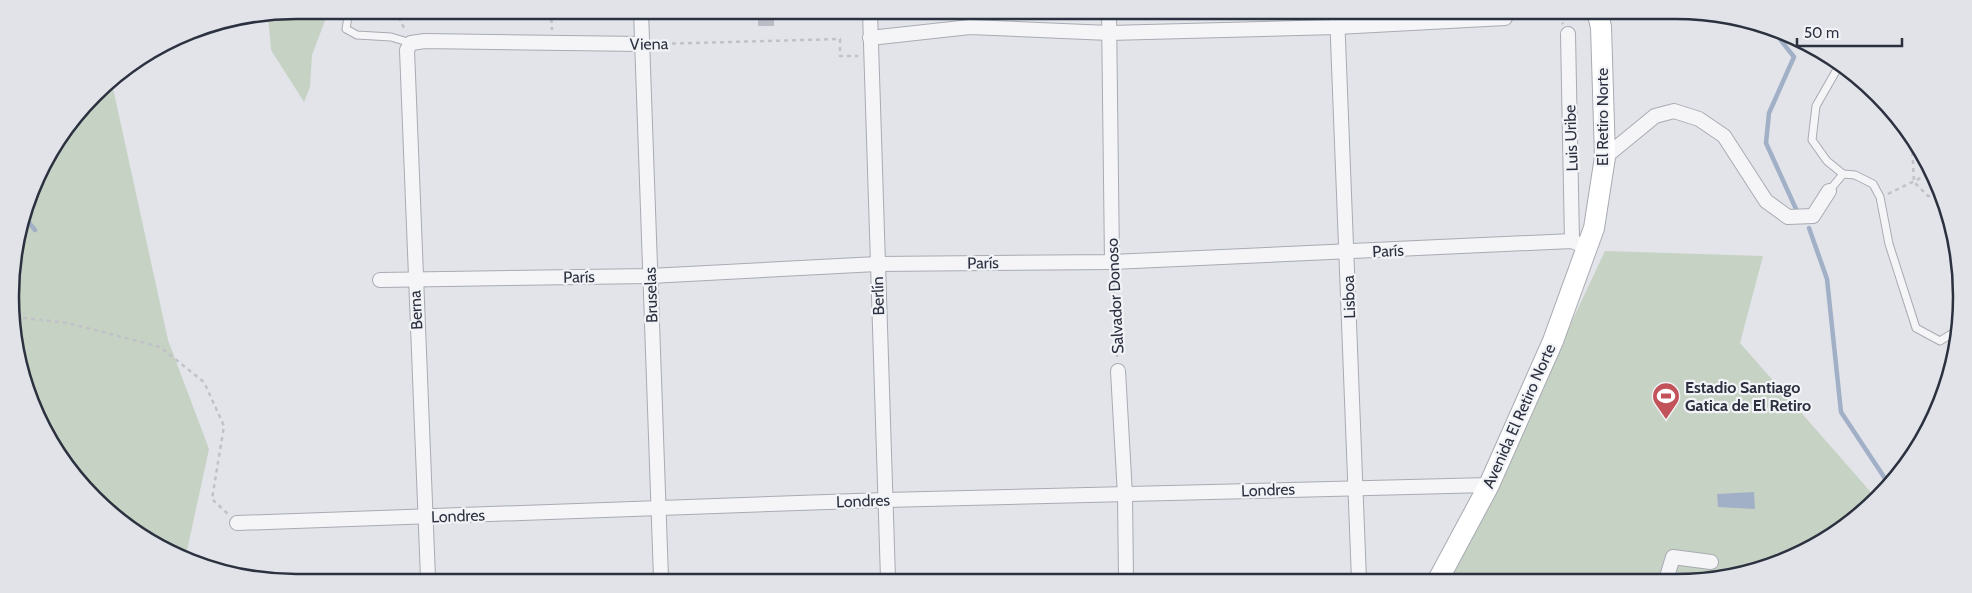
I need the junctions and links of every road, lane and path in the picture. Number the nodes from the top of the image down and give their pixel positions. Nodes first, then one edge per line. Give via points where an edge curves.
1 (348, 19) edge
2 (399, 19) edge
3 (551, 19) edge
4 (641, 19) edge
5 (870, 19) edge
6 (1109, 19) edge
7 (1421, 19) edge
8 (1599, 19) edge
9 (1337, 20) edge
10 (1110, 33) junction
11 (1568, 34) dead end
12 (552, 36) dead end
13 (870, 38) junction
14 (411, 43) junction
15 (642, 44) junction
16 (870, 56) junction
17 (1836, 70) edge
18 (1914, 155) edge
19 (1605, 157) junction
20 (1843, 174) junction
21 (1926, 176) edge
22 (1914, 182) junction
23 (1829, 191) joint
24 (1934, 195) edge
25 (1880, 198) junction
26 (1579, 244) junction
27 (1347, 253) junction
28 (1112, 262) junction
29 (877, 264) junction
30 (650, 276) junction
31 (414, 279) junction
32 (380, 280) dead end
33 (19, 316) edge
34 (1951, 334) edge
35 (1118, 371) joint
36 (1489, 485) junction
37 (1357, 487) junction
38 (1125, 495) junction
39 (885, 500) junction
40 (660, 508) junction
41 (427, 517) junction
42 (237, 523) joint
43 (1711, 562) dead end
44 (428, 574) edge
45 (661, 574) edge
46 (888, 574) edge
47 (1126, 574) edge
48 (1359, 574) edge
49 (1441, 574) edge
50 (1668, 574) edge

1 - 14 lane via 346,28 357,35 391,37
2 - 14 path
3 - 12 path
4 - 15 street, Bruselas
5 - 13 street, Berlín
6 - 10 street, Salvador Donoso
7 - 9 street
8 - 19 street, El Retiro Norte
9 - 10 street
9 - 27 street, Lisboa
10 - 13 street via 970,27
10 - 28 street, Salvador Donoso
11 - 26 street, Luis Uribe
13 - 16 street, Berlín
14 - 15 street, Viena
14 - 31 street, Berna via 406,50 406,61
15 - 16 path, Viena via 840,39 840,56
15 - 30 street, Bruselas
16 - 29 street, Berlín
17 - 20 lane via 1816,106 1812,140
18 - 22 path
19 - 23 street via 1655,116 1674,111 1699,119 1724,136 1766,201 1788,217 1813,216
19 - 26 street, El Retiro Norte via 1594,228
20 - 23 lane
20 - 25 lane via 1854,175 1873,184
21 - 22 path
22 - 24 path via 1928,196
22 - 25 path
25 - 34 lane via 1888,244 1916,328 1940,341
26 - 27 street, París
26 - 36 street, Avenida El Retiro Norte via 1553,342
27 - 28 street, París
27 - 37 street, Lisboa
28 - 29 street, París
28 - 35 path, Salvador Donoso
29 - 30 street, París
29 - 39 street, Berlín
30 - 31 street, París
30 - 40 street, Bruselas
31 - 32 street, París
31 - 41 street, Berna
33 - 42 path via 68,323 160,347 204,382 224,426 212,499
35 - 38 street, Salvador Donoso
36 - 37 street, Londres
36 - 49 street, Avenida El Retiro Norte
37 - 38 street, Londres
37 - 48 street, Lisboa
38 - 39 street, Londres
38 - 47 street, Salvador Donoso
39 - 40 street, Londres
39 - 46 street, Berlín
40 - 41 street, Londres
40 - 45 street, Bruselas
41 - 42 street, Londres
41 - 44 street, Berna
43 - 50 street via 1673,557

